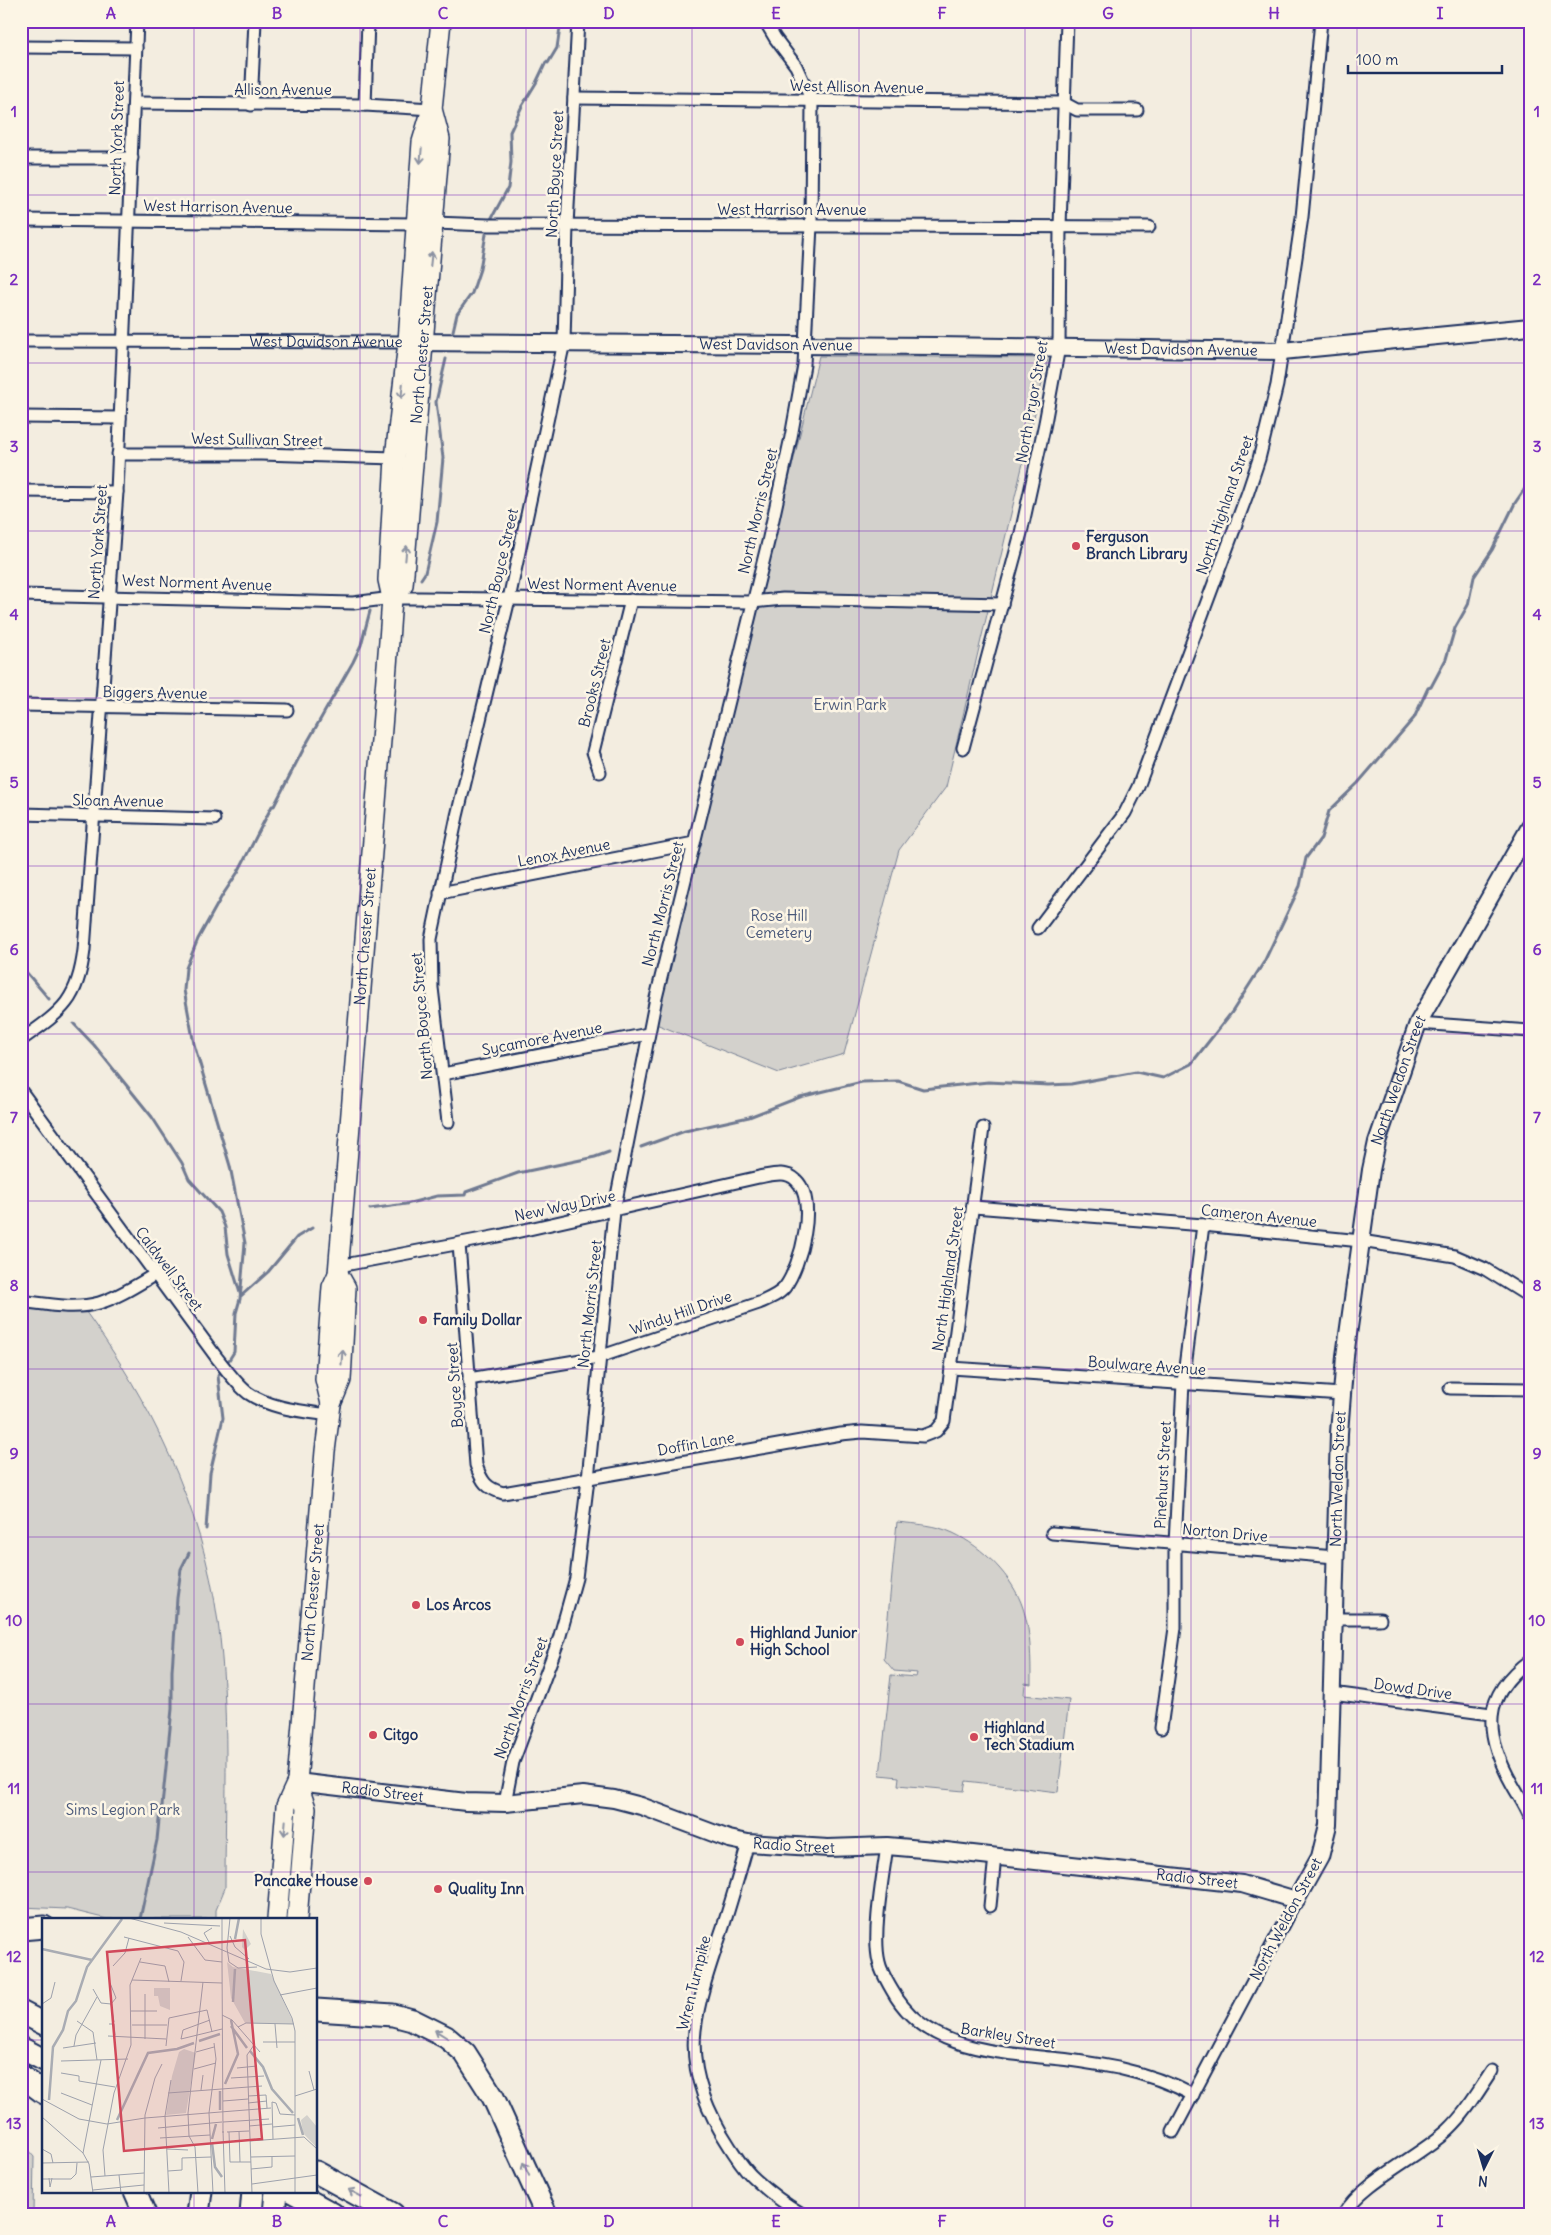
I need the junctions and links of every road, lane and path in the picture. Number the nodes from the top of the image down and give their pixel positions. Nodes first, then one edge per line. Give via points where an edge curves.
1 (136, 21) edge
2 (255, 21) edge
3 (368, 21) edge
4 (441, 21) edge
5 (578, 21) edge
6 (765, 21) edge
7 (1067, 21) edge
8 (1321, 21) edge
9 (21, 47) edge
10 (136, 48) junction
11 (574, 98) junction
12 (812, 101) junction
13 (134, 103) junction
14 (1064, 103) junction
15 (251, 105) junction
16 (365, 105) junction
17 (432, 109) junction
18 (1137, 110) dead end
19 (21, 158) edge
20 (132, 158) junction
21 (21, 220) edge
22 (129, 221) junction
23 (434, 223) junction
24 (415, 224) junction
25 (567, 225) junction
26 (811, 226) junction
27 (1060, 226) junction
28 (1149, 227) dead end
29 (1530, 327) edge
30 (125, 340) junction
31 (21, 341) edge
32 (415, 342) junction
33 (564, 342) junction
34 (806, 345) junction
35 (1059, 347) junction
36 (1282, 351) junction
37 (21, 417) edge
38 (120, 418) junction
39 (118, 454) junction
40 (395, 458) junction
41 (21, 491) edge
42 (117, 492) junction
43 (21, 595) edge
44 (109, 596) junction
45 (392, 598) junction
46 (509, 599) junction
47 (631, 600) junction
48 (752, 602) junction
49 (1002, 604) junction
50 (21, 705) edge
51 (102, 707) junction
52 (287, 710) dead end
53 (962, 748) dead end
54 (600, 772) dead end
55 (21, 814) edge
56 (94, 816) junction
57 (214, 819) dead end
58 (1530, 827) edge
59 (694, 843) junction
60 (440, 893) junction
61 (1038, 928) dead end
62 (1418, 1023) junction
63 (1530, 1031) edge
64 (648, 1034) junction
65 (21, 1040) edge
66 (443, 1074) junction
67 (21, 1091) edge
68 (448, 1122) dead end
69 (982, 1128) dead end
70 (795, 1179) joint
71 (974, 1207) junction
72 (614, 1211) junction
73 (1203, 1225) junction
74 (1361, 1241) junction
75 (459, 1244) junction
76 (339, 1270) junction
77 (154, 1275) junction
78 (1530, 1297) edge
79 (21, 1301) edge
80 (599, 1357) junction
81 (951, 1368) junction
82 (469, 1379) junction
83 (1183, 1383) junction
84 (1450, 1388) dead end
85 (1530, 1389) edge
86 (1342, 1394) junction
87 (330, 1410) junction
88 (936, 1431) joint
89 (476, 1465) joint
90 (588, 1479) junction
91 (1052, 1533) dead end
92 (1175, 1544) junction
93 (1335, 1557) junction
94 (1333, 1619) junction
95 (1380, 1619) dead end
96 (1530, 1660) edge
97 (1332, 1693) junction
98 (1491, 1714) junction
99 (1161, 1728) dead end
100 (297, 1782) junction
101 (505, 1803) junction
102 (1530, 1817) edge
103 (748, 1843) junction
104 (887, 1846) junction
105 (995, 1856) junction
106 (1296, 1900) junction
107 (990, 1906) dead end
108 (277, 1918) edge
109 (297, 1918) edge
110 (42, 1926) edge
111 (21, 1929) edge
112 (318, 1995) edge
113 (318, 2010) edge
114 (21, 2012) edge
115 (380, 2015) junction
116 (42, 2023) edge
117 (21, 2048) edge
118 (42, 2059) edge
119 (1492, 2071) dead end
120 (21, 2076) edge
121 (42, 2092) edge
122 (1193, 2095) junction
123 (1173, 2132) dead end
124 (318, 2173) edge
125 (135, 2192) edge
126 (201, 2192) edge
127 (253, 2192) edge
128 (276, 2192) edge
129 (293, 2192) edge
130 (324, 2209) edge
131 (145, 2214) edge
132 (198, 2214) edge
133 (251, 2214) edge
134 (274, 2214) edge
135 (393, 2214) edge
136 (546, 2214) edge
137 (802, 2214) edge
138 (1344, 2214) edge

1 - 10 street, North York Street
2 - 15 street
3 - 16 street
4 - 17 main road, North Chester Street
5 - 11 street, North Boyce Street
6 - 12 street, North Morris Street via 796,66
7 - 14 street, North Pryor Street
8 - 36 street, North Highland Street via 1302,217
9 - 10 street
10 - 13 street, North York Street
11 - 12 street, West Allison Avenue
11 - 25 street, North Boyce Street
12 - 14 street, West Allison Avenue
12 - 26 street, North Morris Street
13 - 15 street, Allison Avenue
13 - 20 street, North York Street
14 - 18 street, West Allison Avenue via 1077,110
14 - 27 street, North Pryor Street
15 - 16 street, Allison Avenue
16 - 17 street, Allison Avenue
17 - 23 main road, North Chester Street via 440,139
17 -> 24 main road, North Chester Street via 422,142
19 - 20 street
20 - 22 street, North York Street
21 - 22 street, West Harrison Avenue
22 - 24 street, West Harrison Avenue
22 - 30 street, North York Street
23 - 25 street, West Harrison Avenue
32 -> 23 main road, North Chester Street
24 - 32 main road, North Chester Street
25 - 26 street, West Harrison Avenue
25 - 33 street, North Boyce Street
26 - 27 street, West Harrison Avenue
26 - 34 street, North Morris Street
27 - 28 street, West Harrison Avenue
27 - 35 street, North Pryor Street
29 - 36 street, West Davidson Avenue
30 - 31 street, West Davidson Avenue
30 - 32 street, West Davidson Avenue
30 - 38 street, North York Street
32 - 33 street, West Davidson Avenue
32 -> 40 main road, North Chester Street
45 -> 32 main road, North Chester Street via 403,585
33 - 34 street, West Davidson Avenue
33 - 46 street, North Boyce Street
34 - 35 street, West Davidson Avenue
34 - 48 street, North Morris Street via 791,437
35 - 36 street, West Davidson Avenue
35 - 49 street, North Pryor Street via 1021,533
36 - 61 street, North Highland Street via 1277,385 1253,479 1138,787 1125,812
37 - 38 street
38 - 39 street, North York Street
39 - 40 street, West Sullivan Street
39 - 42 street, North York Street
40 - 45 main road, North Chester Street via 388,580
41 - 42 street
42 - 44 street, North York Street
43 - 44 street, West Norment Avenue
44 - 45 street, West Norment Avenue via 353,603
44 - 51 street, North York Street
45 - 46 street, West Norment Avenue
45 - 76 main road, North Chester Street
46 - 47 street, West Norment Avenue
46 - 60 street, North Boyce Street
47 - 48 street, West Norment Avenue
47 - 54 street, Brooks Street via 593,752
48 - 49 street, West Norment Avenue via 783,599
48 - 59 street, North Morris Street
49 - 53 street, North Pryor Street
50 - 51 street, Biggers Avenue
51 - 52 street, Biggers Avenue
51 - 56 street, North York Street
55 - 56 street, Sloan Avenue
56 - 57 street, Sloan Avenue
56 - 65 street, North York Street via 80,980 51,1019
58 - 62 street, North Weldon Street
59 - 60 street, Lenox Avenue
59 - 64 street, North Morris Street
60 - 66 street, North Boyce Street via 430,955
62 - 63 street
62 - 74 street, North Weldon Street via 1377,1142
64 - 66 street, Sycamore Avenue
64 - 72 street, North Morris Street
66 - 68 street, North Boyce Street
67 - 77 street, Caldwell Street
69 - 71 street, North Highland Street
70 - 72 street, New Way Drive via 781,1173
70 - 80 street, Windy Hill Drive via 802,1189 806,1224 799,1258 785,1288 759,1303
71 - 73 street, Cameron Avenue
71 - 81 street, North Highland Street
72 - 75 street, New Way Drive
72 - 80 street, North Morris Street
73 - 74 street, Cameron Avenue
73 - 83 street, Pinehurst Street
74 - 78 street, Cameron Avenue via 1454,1256 1485,1269
74 - 86 street, North Weldon Street
75 - 76 street, New Way Drive
75 - 82 street, Boyce Street
76 - 87 main road, North Chester Street via 332,1287 324,1379
77 - 79 street via 122,1294 98,1303 70,1306
77 - 87 street, Caldwell Street via 216,1358 248,1392 284,1408
80 - 82 street, Windy Hill Drive
80 - 90 street, North Morris Street
81 - 83 street, Boulware Avenue
81 - 88 street, North Highland Street via 944,1421
82 - 89 street, Boyce Street
83 - 86 street, Boulware Avenue
83 - 92 street, Pinehurst Street
84 - 85 street
86 - 93 street, North Weldon Street
87 - 100 main road, North Chester Street
88 - 90 street, Doffin Lane via 923,1436 862,1432 841,1434
89 - 90 street, Doffin Lane via 481,1479 491,1490 503,1493
90 - 101 street, North Morris Street via 570,1603 513,1762
91 - 92 street, Norton Drive
92 - 93 street, Norton Drive
92 - 99 street, Pinehurst Street via 1174,1628
93 - 94 street, North Weldon Street
94 - 95 street
94 - 97 street, North Weldon Street
96 - 98 street via 1516,1670 1500,1690
97 - 98 street, Dowd Drive
97 - 106 street, North Weldon Street via 1328,1825 1320,1857
98 - 102 street via 1498,1757
100 - 101 street, Radio Street via 424,1798
100 -> 108 main road, North Chester Street via 286,1806
100 - 109 main road, North Chester Street via 306,1808
101 - 103 street, Radio Street via 583,1795 614,1799
103 - 104 street, Radio Street via 828,1848
103 - 137 street, Wren Turnpike via 698,2015 696,2064 709,2111 744,2167 755,2180
104 - 105 street, Radio Street
104 - 122 street, Barkley Street via 879,1914 879,1962 895,1996 913,2018 956,2043 1004,2053 1118,2068 1167,2082
105 - 106 street, Radio Street via 1242,1884
105 - 107 street
106 - 122 street, North Weldon Street
110 - 111 highway
112 - 115 highway
113 - 115 highway
114 - 116 highway
136 -> 115 highway via 493,2097 472,2061 446,2037 427,2026 404,2018
117 - 118 highway
119 - 138 street via 1467,2109 1448,2130 1364,2191
120 - 121 highway
122 - 123 street, North Weldon Street
135 -> 124 highway
125 - 131 highway
126 - 132 highway
127 - 133 highway
128 - 134 highway
129 - 130 highway

